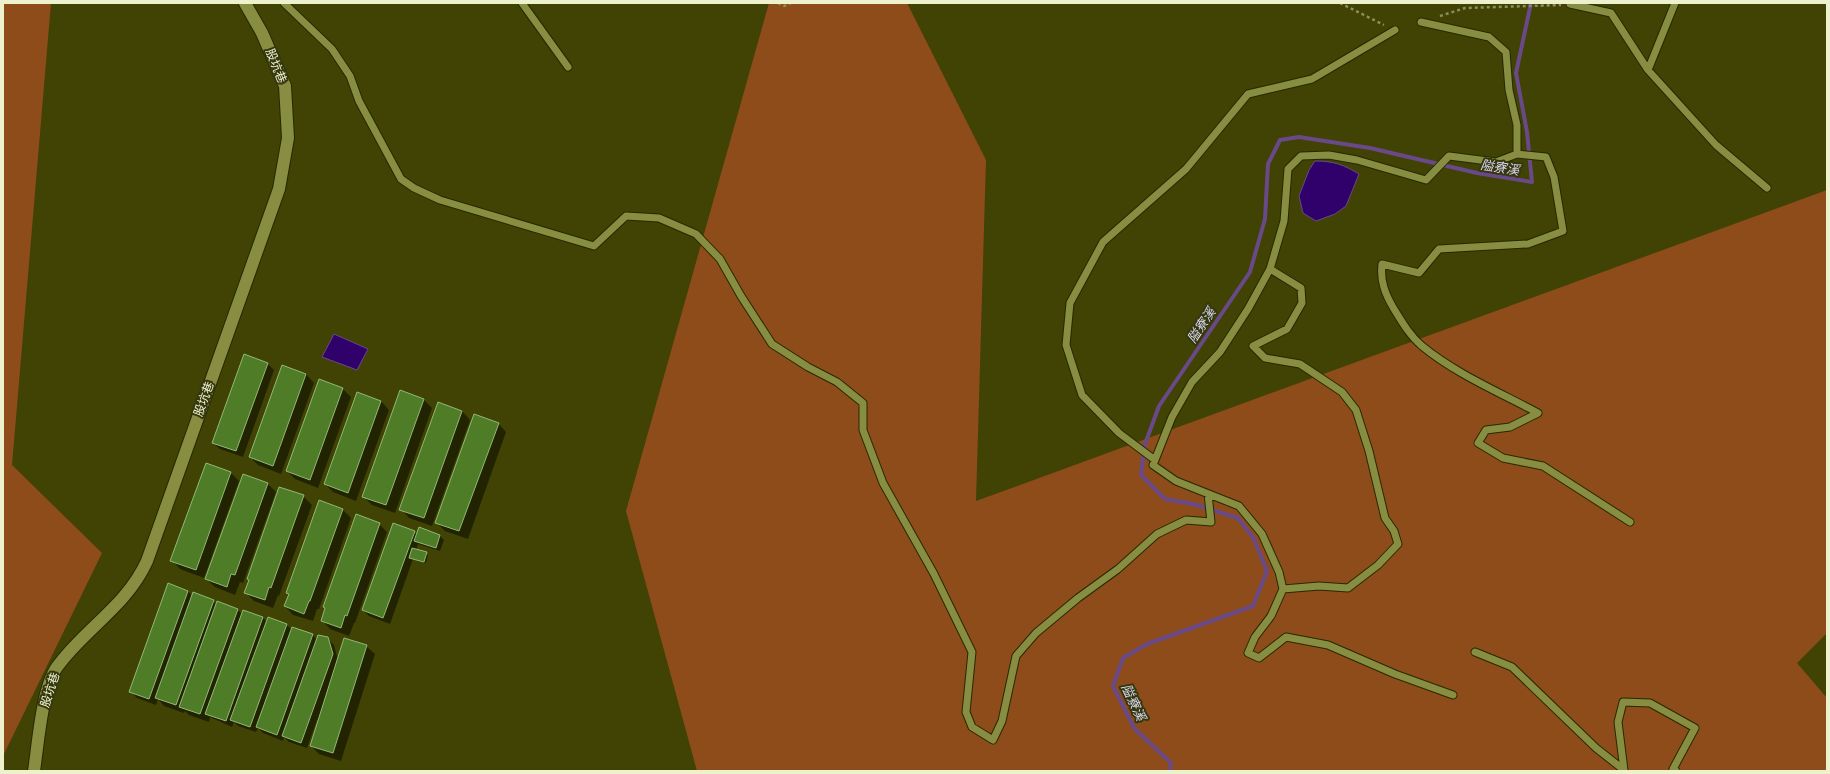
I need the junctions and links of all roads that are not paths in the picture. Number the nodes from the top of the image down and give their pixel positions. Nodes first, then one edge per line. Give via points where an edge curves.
1 (245, 3) edge
2 (284, 3) edge
3 (522, 3) edge
4 (1675, 3) edge
5 (1570, 4) road end
6 (1421, 22) road end
7 (1395, 30) road end
8 (568, 67) dead end
9 (1648, 70) junction
10 (1518, 154) junction
11 (1767, 188) dead end
12 (1270, 270) junction
13 (1155, 459) junction
14 (1208, 494) junction
15 (1630, 522) dead end
16 (1283, 589) junction
17 (1475, 652) dead end
18 (1453, 695) dead end
19 (34, 771) edge
20 (1676, 771) edge

1 - 19 street, 股坑巷 via 262,33 285,86 288,138 279,188 147,561 139,578 122,600 56,668 43,707
2 - 14 lane via 332,49 350,76 359,102 401,178 414,188 440,200 594,246 626,216 659,218 696,234 720,259 772,344 837,382 863,403 863,430 882,483 934,574 972,652 966,712 972,727 993,740 1002,721 1016,656 1036,634 1078,598 1118,569 1157,534 1186,520 1211,522
3 - 8 lane
4 - 9 lane
5 - 9 lane via 1612,12
6 - 10 lane via 1489,37 1506,52 1508,90 1517,125
7 - 13 lane via 1312,79 1248,94 1186,169 1103,242 1070,303 1066,345 1082,395 1119,433
9 - 11 lane via 1716,145
10 - 12 lane via 1496,162 1449,156 1426,180 1357,160 1330,155 1301,156 1288,169 1284,222
10 - 15 lane via 1546,156 1554,177 1563,231 1528,244 1439,248 1419,273 1382,264 1380,277 1389,300 1403,324 1421,345 1452,367 1538,413 1510,427 1486,430 1478,443 1503,458 1543,466
12 - 13 lane via 1248,310 1220,352 1192,382 1172,417
12 - 16 lane via 1301,288 1302,304 1287,329 1253,346 1265,358 1300,364 1342,392 1356,410 1385,518 1394,531 1398,544 1378,565 1348,588 1319,586
13 - 14 lane via 1153,465 1176,481
14 - 16 lane via 1239,506 1262,534 1279,572
16 - 18 lane via 1271,616 1248,652 1259,658 1286,637 1328,645 1395,674
17 - 20 lane via 1512,667 1596,748 1624,770 1618,722 1623,702 1650,703 1695,728 1674,768

